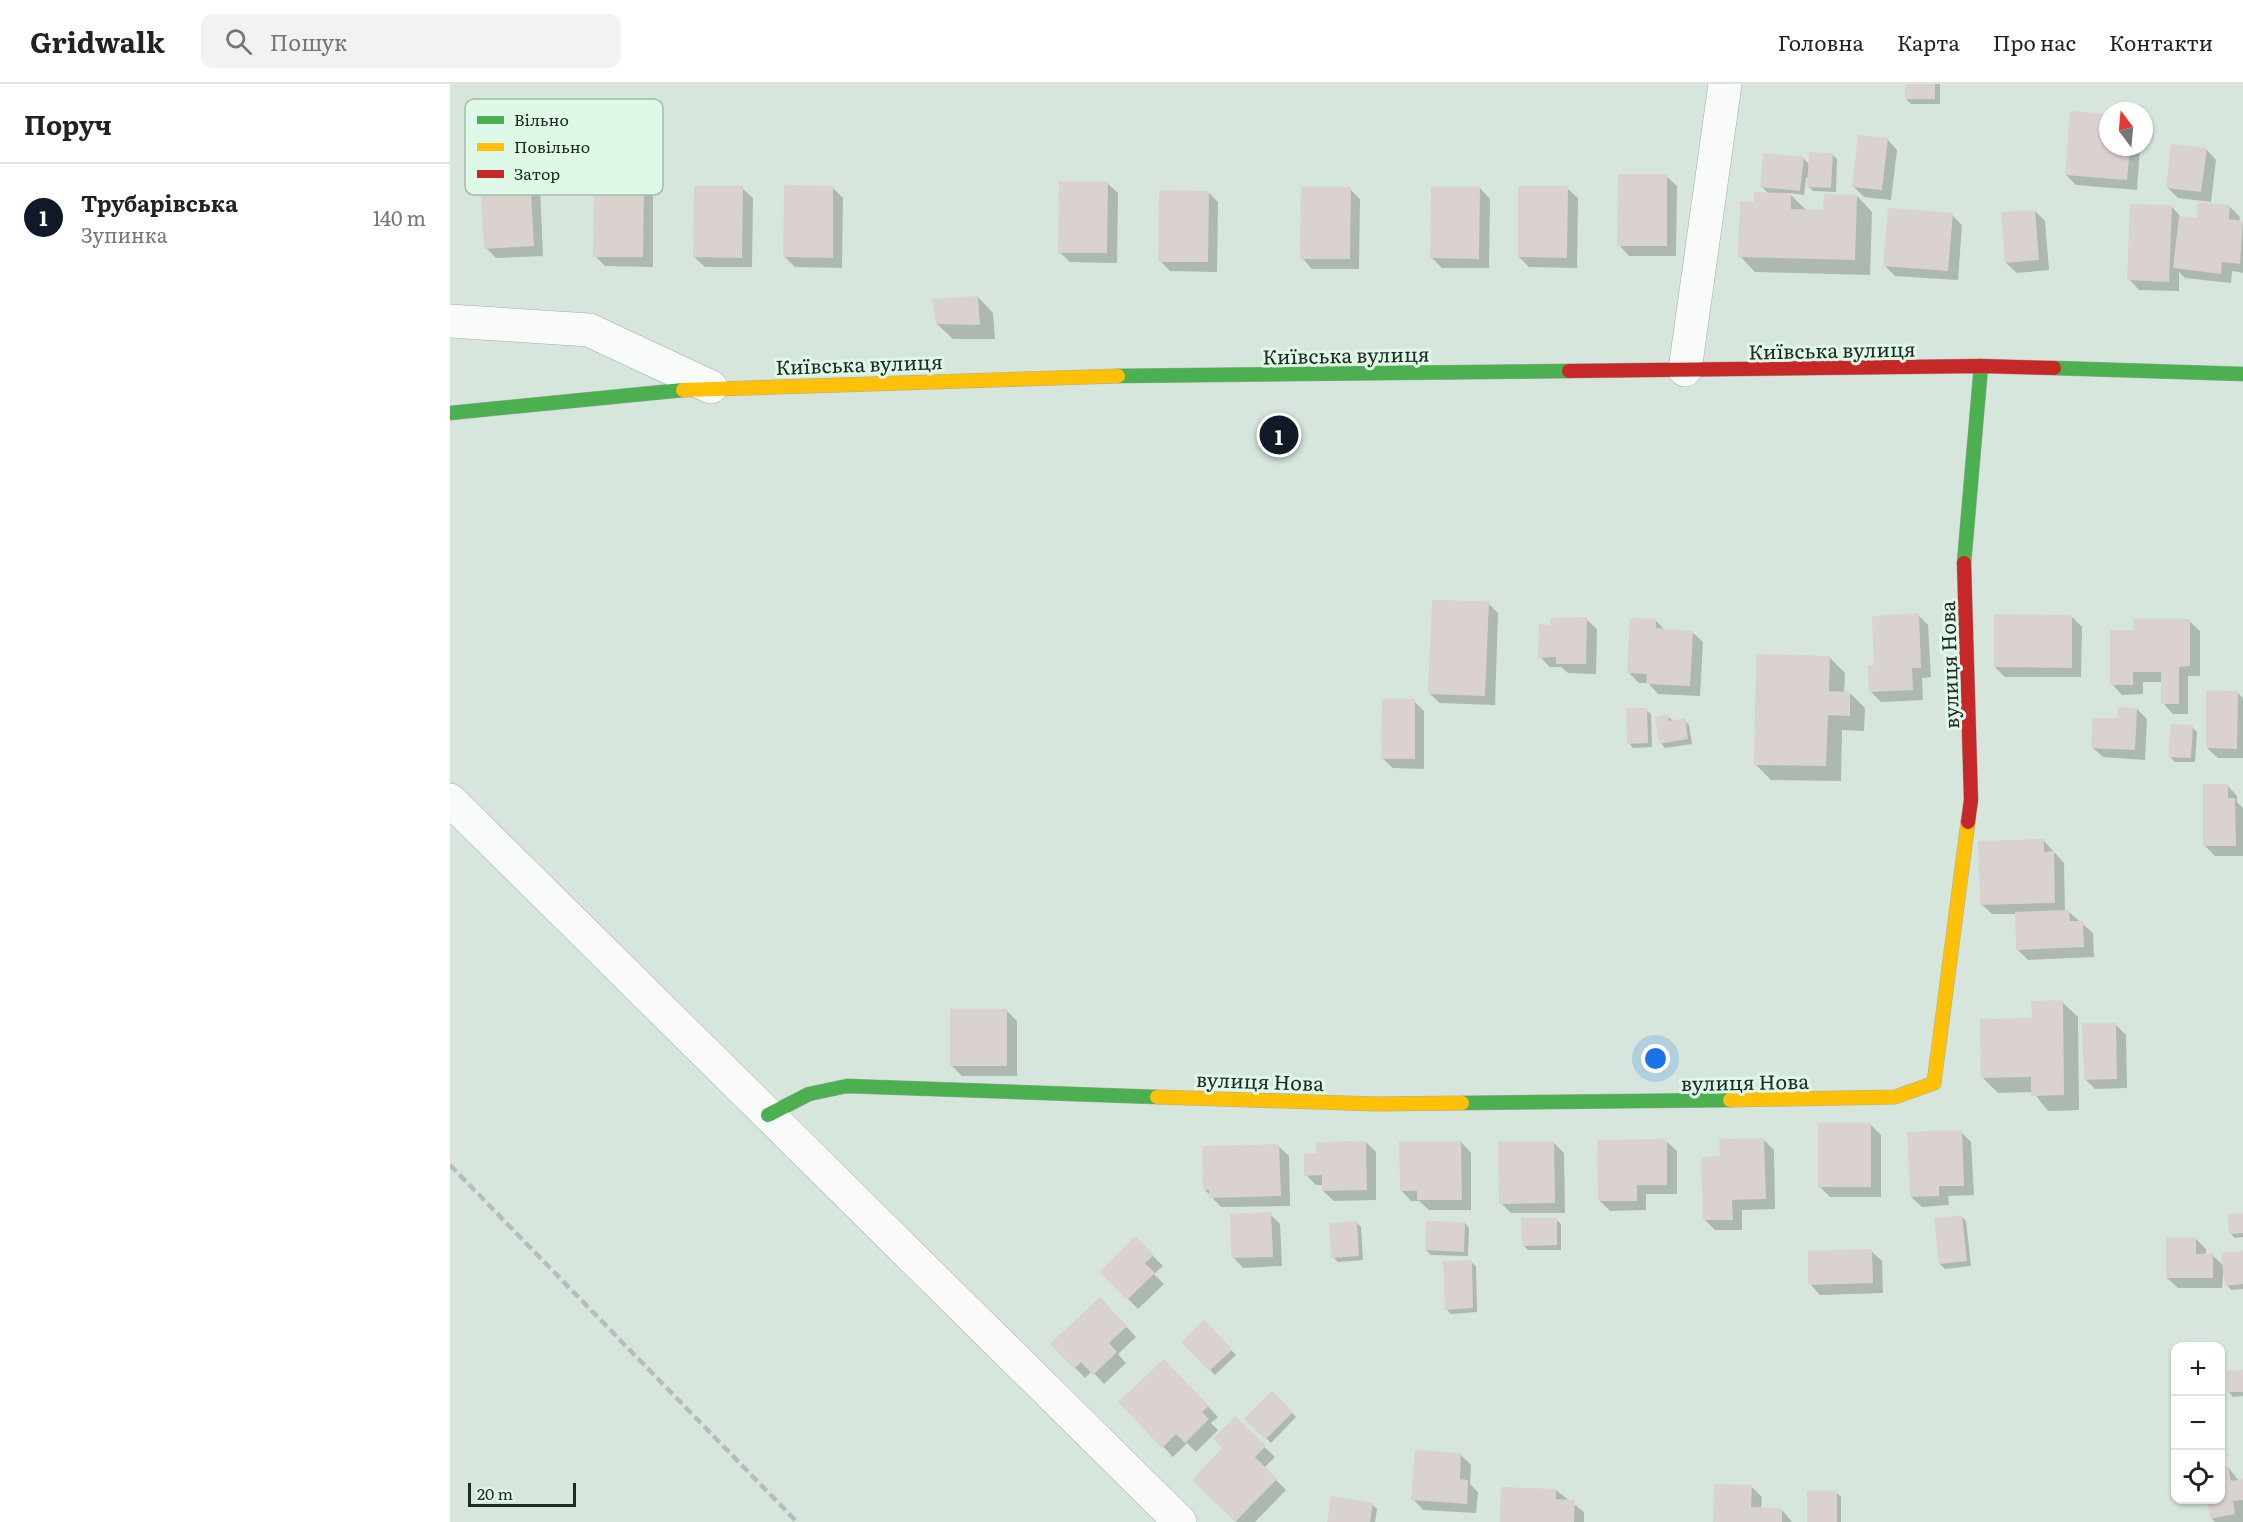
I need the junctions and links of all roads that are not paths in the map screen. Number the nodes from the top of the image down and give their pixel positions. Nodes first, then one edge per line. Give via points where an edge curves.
1 (1725, 84) edge
2 (450, 321) edge
3 (1981, 366) junction
4 (1684, 370) junction
5 (2243, 374) edge
6 (711, 387) junction
7 (450, 413) edge
8 (450, 800) edge
9 (768, 1114) junction
10 (1180, 1522) edge

1 - 4 street
2 - 6 street via 589,330
3 - 4 street, Київська вулиця
3 - 5 street, Київська вулиця
3 - 9 street, вулиця Нова via 1964,567 1971,800 1934,1083 1895,1097 1834,1100 1376,1104 847,1086 809,1094
4 - 6 street, Київська вулиця via 1038,377
6 - 7 street, Київська вулиця
8 - 9 street
9 - 10 street

